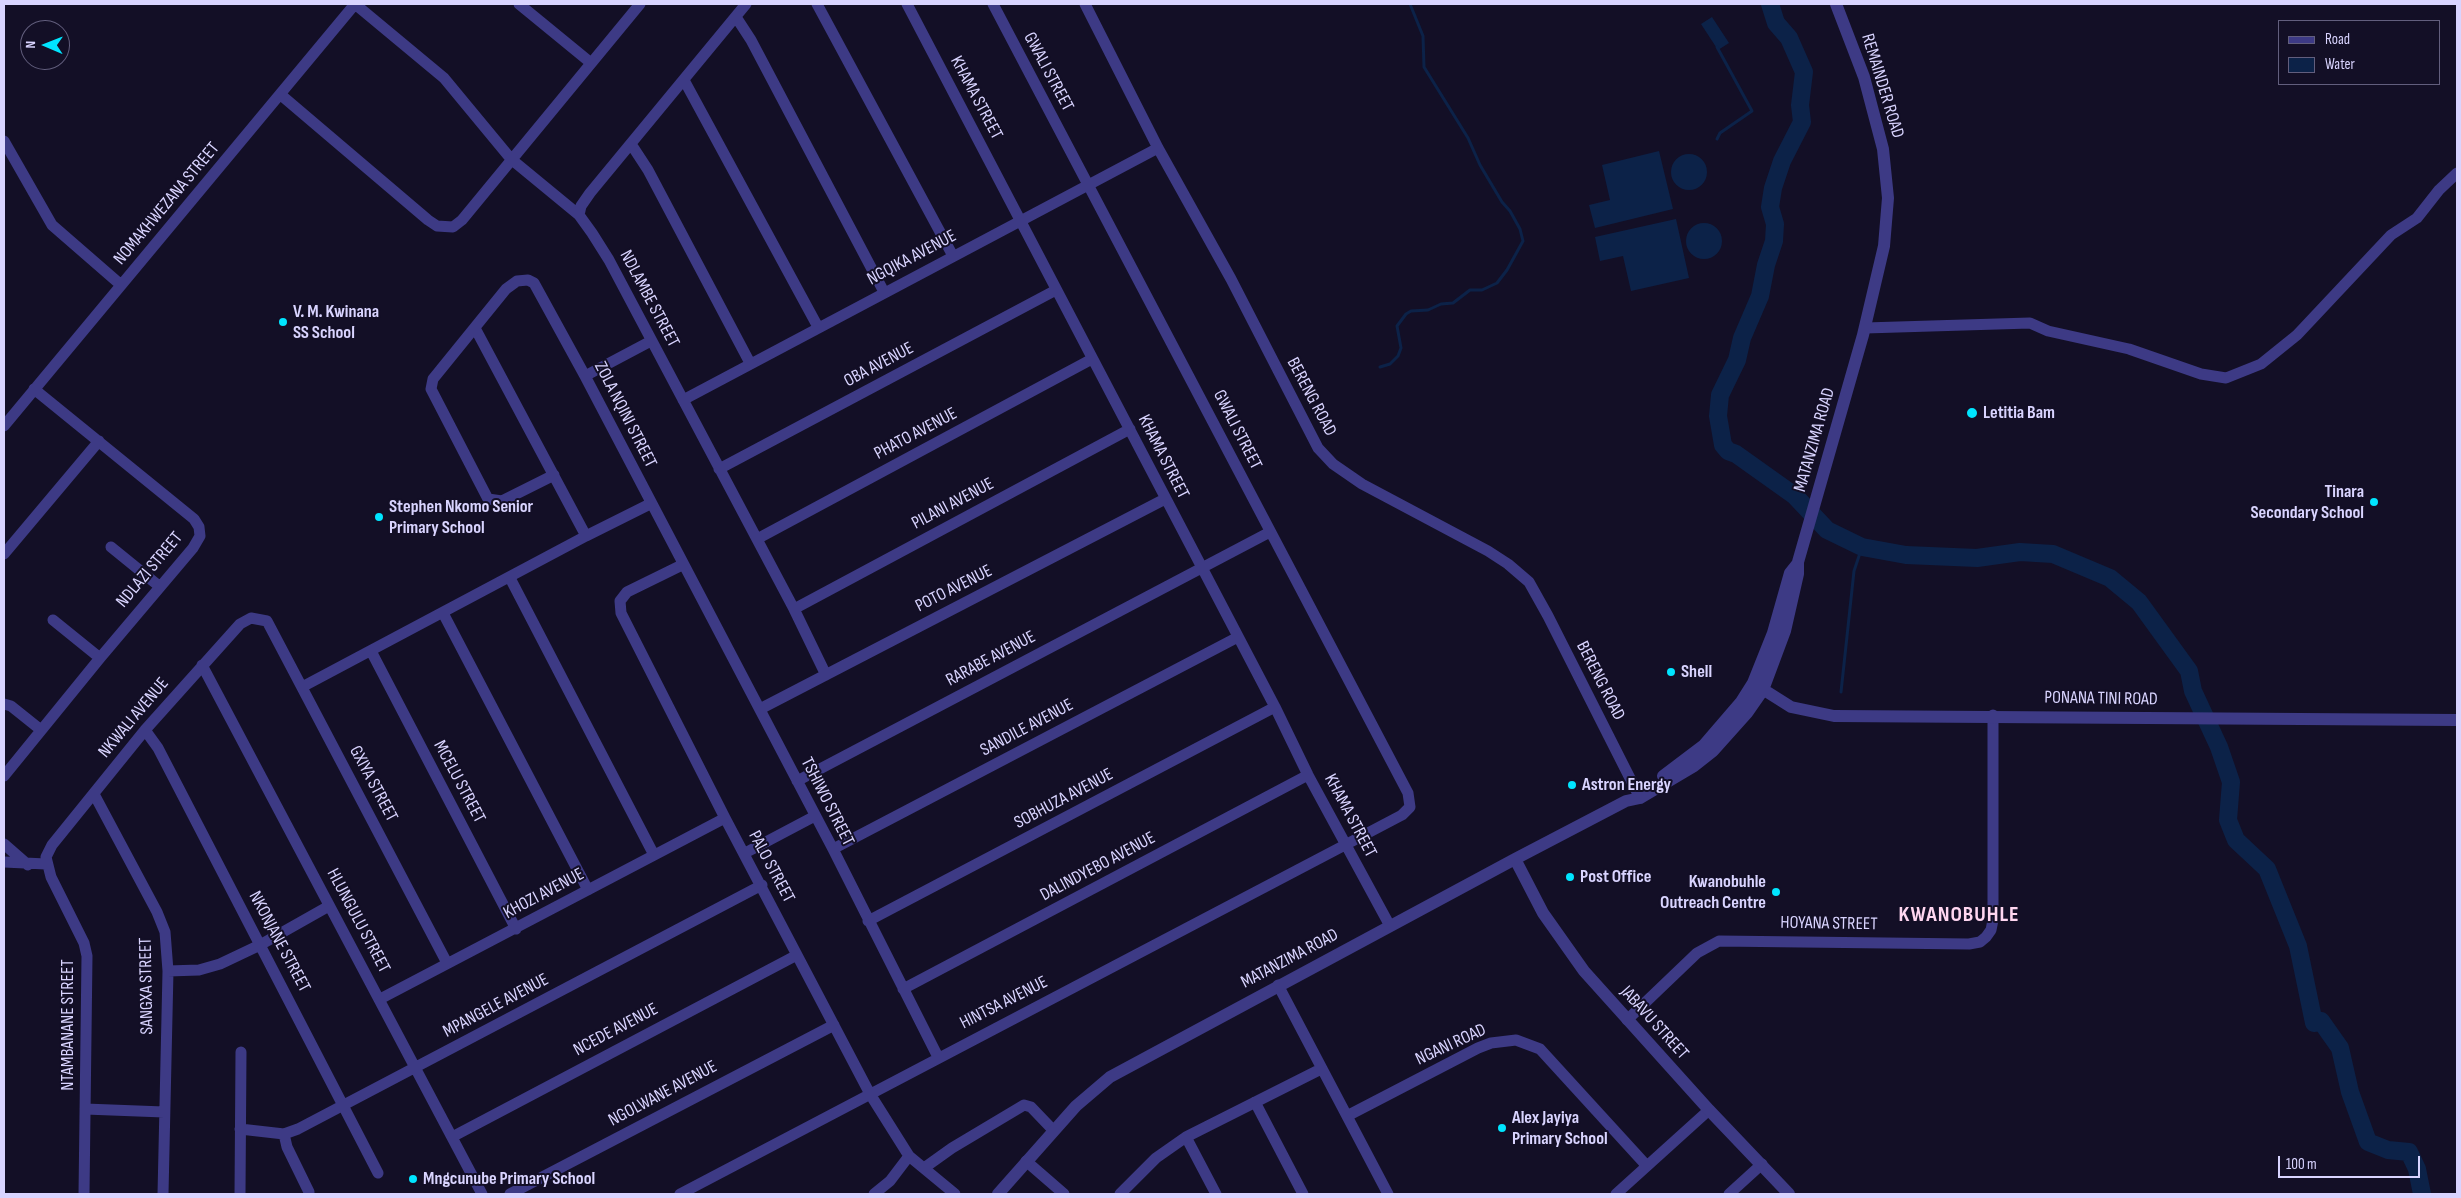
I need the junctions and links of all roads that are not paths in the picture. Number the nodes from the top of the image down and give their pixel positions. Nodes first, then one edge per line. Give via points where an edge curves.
1 (355, 4) edge
2 (519, 4) edge
3 (640, 4) edge
4 (746, 4) edge
5 (817, 4) edge
6 (907, 4) edge
7 (993, 4) edge
8 (1085, 4) edge
9 (1836, 4) edge
10 (736, 16) junction
11 (591, 63) junction
12 (684, 80) junction
13 (280, 95) junction
14 (4, 141) edge
15 (632, 144) junction
16 (1158, 148) junction
17 (511, 159) junction
18 (2457, 173) edge
19 (1089, 186) junction
20 (579, 215) junction
21 (1021, 222) junction
22 (953, 256) junction
23 (121, 285) junction
24 (1056, 290) junction
25 (884, 292) junction
26 (818, 327) junction
27 (475, 328) junction
28 (1865, 328) junction
29 (651, 341) junction
30 (1092, 359) junction
31 (750, 363) junction
32 (585, 376) junction
33 (34, 389) junction
34 (683, 400) junction
35 (4, 426) edge
36 (1130, 429) junction
37 (99, 441) junction
38 (719, 469) junction
39 (554, 475) junction
40 (1165, 499) junction
41 (650, 504) junction
42 (1270, 532) junction
43 (586, 536) junction
44 (756, 539) junction
45 (111, 547) dead end
46 (4, 554) edge
47 (682, 565) junction
48 (1203, 569) junction
49 (510, 578) junction
50 (159, 586) junction
51 (794, 609) junction
52 (443, 614) junction
53 (53, 620) dead end
54 (267, 622) joint
55 (1238, 638) junction
56 (370, 651) junction
57 (100, 658) junction
58 (202, 665) junction
59 (826, 675) junction
60 (1758, 686) junction
61 (302, 687) junction
62 (4, 704) edge
63 (1275, 707) junction
64 (760, 709) junction
65 (1993, 716) junction
66 (2457, 720) edge
67 (41, 730) junction
68 (145, 730) junction
69 (1308, 775) junction
70 (4, 776) edge
71 (797, 781) junction
72 (94, 794) junction
73 (1636, 796) junction
74 (815, 816) junction
75 (725, 818) junction
76 (4, 844) edge
77 (1346, 845) junction
78 (832, 849) junction
79 (745, 854) junction
80 (654, 855) junction
81 (1515, 859) junction
82 (4, 862) edge
83 (46, 864) junction
84 (28, 865) junction
85 (762, 885) junction
86 (588, 890) junction
87 (329, 906) junction
88 (868, 921) junction
89 (1390, 926) junction
90 (516, 929) junction
91 (260, 945) junction
92 (797, 955) junction
93 (447, 962) junction
94 (168, 971) junction
95 (1278, 985) junction
96 (903, 989) junction
97 (380, 999) junction
98 (1627, 1020) junction
99 (834, 1025) junction
100 (241, 1052) dead end
101 (938, 1057) junction
102 (416, 1068) junction
103 (1321, 1069) junction
104 (870, 1094) junction
105 (1256, 1102) junction
106 (344, 1105) junction
107 (85, 1109) junction
108 (1709, 1110) junction
109 (164, 1112) junction
110 (1347, 1116) junction
111 (240, 1129) junction
112 (1054, 1130) junction
113 (284, 1134) junction
114 (452, 1137) junction
115 (1186, 1137) junction
116 (909, 1156) junction
117 (1026, 1161) junction
118 (1762, 1164) junction
119 (1646, 1165) junction
120 (924, 1168) junction
121 (378, 1173) dead end
122 (1126, 1191) edge
123 (309, 1192) dead end
124 (84, 1194) edge
125 (163, 1194) edge
126 (240, 1194) edge
127 (482, 1194) edge
128 (510, 1194) edge
129 (680, 1194) edge
130 (874, 1194) edge
131 (955, 1194) edge
132 (998, 1194) edge
133 (1064, 1194) edge
134 (1216, 1194) edge
135 (1303, 1194) edge
136 (1388, 1194) edge
137 (1616, 1194) edge
138 (1729, 1194) edge
139 (1789, 1194) edge

1 - 13 street, NOMAKHWEZANA STREET
1 - 17 street, NDLAMBE STREET via 444,78
2 - 11 street
3 - 11 street
4 - 10 street
5 - 22 street
6 - 21 street, KHAMA STREET
7 - 19 street, GWALI STREET
8 - 16 street, BERENG ROAD
9 - 28 street, REMAINDER ROAD via 1872,101 1887,175 1884,246
10 - 12 street
10 - 25 street
11 - 17 street
12 - 15 street
12 - 26 street
13 - 17 street via 437,226 453,226 462,220
13 - 23 street, NOMAKHWEZANA STREET
14 - 23 street via 52,225
15 - 20 street via 590,192
15 - 31 street
16 - 19 street, NGQIKA AVENUE
16 - 73 street, BERENG ROAD via 1231,279 1318,448 1362,484 1488,551 1529,582
17 - 20 street, NDLAMBE STREET
18 - 28 street via 2417,218 2391,235 2297,335 2261,364 2226,378 2201,374 2129,349 2030,323
19 - 21 street, NGQIKA AVENUE
19 - 42 street, GWALI STREET
20 - 29 street, NDLAMBE STREET via 601,245
21 - 22 street, NGQIKA AVENUE
21 - 24 street, KHAMA STREET
22 - 25 street, NGQIKA AVENUE
23 - 33 street, NOMAKHWEZANA STREET
24 - 30 street, KHAMA STREET
24 - 38 street, OBA AVENUE
25 - 26 street, NGQIKA AVENUE
26 - 31 street, NGQIKA AVENUE
27 - 32 street, ZOLA NQINI STREET via 511,284 523,280 534,284
27 - 39 street
27 - 39 street via 433,379 431,390 485,496 492,501 502,501
28 - 60 street, MATANZIMA ROAD via 1798,562 1785,630
29 - 32 street
29 - 34 street, NDLAMBE STREET
30 - 36 street, KHAMA STREET
30 - 44 street, PHATO AVENUE
31 - 34 street, NGQIKA AVENUE
32 - 41 street, ZOLA NQINI STREET
33 - 35 street, NOMAKHWEZANA STREET
33 - 37 street, NDLAZI STREET
34 - 38 street, NDLAMBE STREET
36 - 40 street, KHAMA STREET
36 - 51 street, PILANI AVENUE
37 - 46 street
37 - 50 street, NDLAZI STREET via 194,519 198,527 200,536 193,548
38 - 44 street, NDLAMBE STREET
39 - 43 street
40 - 48 street, KHAMA STREET
40 - 59 street, POTO AVENUE
41 - 43 street
41 - 47 street, ZOLA NQINI STREET
42 - 48 street, RARABE AVENUE
42 - 77 street, GWALI STREET via 1410,798 1408,811
43 - 49 street
44 - 51 street, NDLAMBE STREET
45 - 50 street
47 - 64 street, TSHIWO STREET
47 - 75 street, PALO STREET via 627,592 619,607
48 - 55 street, KHAMA STREET
48 - 71 street, RARABE AVENUE
49 - 52 street
49 - 80 street
50 - 57 street, NDLAZI STREET
51 - 59 street, NDLAMBE STREET
52 - 56 street
52 - 86 street
53 - 57 street
54 - 58 street, NKWALI AVENUE via 251,618 240,624
54 - 61 street, GXIYA STREET
55 - 63 street, KHAMA STREET
55 - 78 street, SANDILE AVENUE
56 - 61 street
56 - 90 street, MCELU STREET
57 - 67 street, NDLAZI STREET
58 - 68 street, NKWALI AVENUE
58 - 87 street, HLUNGULU STREET
59 - 64 street, POTO AVENUE
60 - 65 street, PONANA TINI ROAD via 1790,707 1834,716
60 - 73 street, MATANZIMA ROAD via 1747,713 1713,751 1694,766
61 - 93 street, GXIYA STREET
62 - 67 street
63 - 69 street, KHAMA STREET
63 - 88 street, SOBHUZA AVENUE
64 - 71 street, TSHIWO STREET
65 - 66 street, PONANA TINI ROAD
65 - 98 street, HOYANA STREET via 1993,920 1991,930 1980,942 1719,941 1697,953
67 - 70 street, NDLAZI STREET
68 - 72 street, NKWALI AVENUE
68 - 91 street, NKONJANE STREET via 158,748
69 - 77 street, KHAMA STREET
69 - 96 street, DALINDYEBO AVENUE
71 - 74 street, TSHIWO STREET
72 - 83 street, NKWALI AVENUE via 49,850
72 - 94 street, SANGXA STREET via 161,921
73 - 81 street, MATANZIMA ROAD
74 - 78 street, TSHIWO STREET
74 - 79 street
75 - 79 street, PALO STREET
75 - 80 street, KHOZI AVENUE
76 - 84 street
77 - 89 street, KHAMA STREET
77 - 101 street, HINTSA AVENUE
78 - 88 street, TSHIWO STREET
79 - 85 street, PALO STREET
80 - 86 street, KHOZI AVENUE
81 - 89 street, MATANZIMA ROAD
81 - 98 street, JABAVU STREET via 1557,935
82 - 84 street
83 - 84 street
83 - 107 street, NTAMBANANE STREET via 84,943 87,956
85 - 92 street, PALO STREET
85 - 102 street, MPANGELE AVENUE
86 - 90 street, KHOZI AVENUE
87 - 91 street
87 - 97 street, HLUNGULU STREET
88 - 96 street, TSHIWO STREET
89 - 95 street, MATANZIMA ROAD
90 - 93 street, KHOZI AVENUE
91 - 94 street via 209,968
91 - 106 street, NKONJANE STREET
92 - 99 street, PALO STREET
92 - 114 street, NCEDE AVENUE
93 - 97 street, KHOZI AVENUE
94 - 109 street, SANGXA STREET
95 - 103 street
95 - 112 street, MATANZIMA ROAD via 1110,1077
96 - 101 street, TSHIWO STREET
97 - 102 street, HLUNGULU STREET
98 - 108 street, JABAVU STREET
99 - 104 street, PALO STREET
99 - 128 street, NGOLWANE AVENUE
100 - 111 street
101 - 104 street, HINTSA AVENUE
102 - 106 street, MPANGELE AVENUE
102 - 114 street, HLUNGULU STREET
103 - 105 street
103 - 110 street
104 - 116 street, PALO STREET
104 - 129 street, HINTSA AVENUE
105 - 115 street
105 - 135 street
106 - 113 street, MPANGELE AVENUE
106 - 121 street, NKONJANE STREET
107 - 109 street
107 - 124 street, NTAMBANANE STREET
108 - 118 street, JABAVU STREET
108 - 119 street
109 - 125 street, SANGXA STREET
110 - 119 street, NGANI ROAD via 1478,1048 1516,1040 1540,1049
110 - 136 street
111 - 113 street, MPANGELE AVENUE
111 - 126 street
112 - 117 street, MATANZIMA ROAD
112 - 120 street via 1031,1107 1024,1105
113 - 123 street
114 - 127 street, HLUNGULU STREET
115 - 122 street via 1156,1158
115 - 134 street
116 - 120 street, PALO STREET
116 - 130 street via 890,1181
117 - 132 street, MATANZIMA ROAD
117 - 133 street
118 - 138 street
118 - 139 street, JABAVU STREET
119 - 137 street
120 - 131 street, PALO STREET

